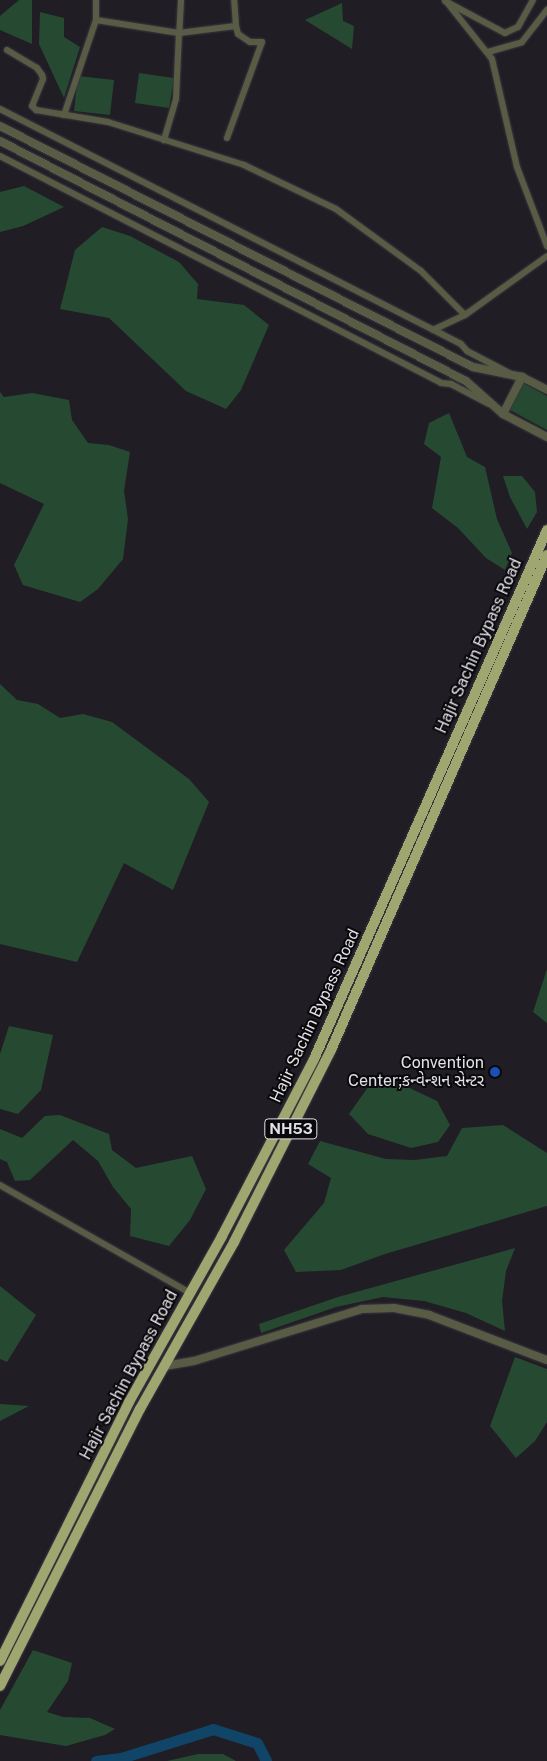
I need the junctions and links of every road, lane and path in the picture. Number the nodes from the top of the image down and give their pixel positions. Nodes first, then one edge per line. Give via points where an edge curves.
1 (96, 0) edge
2 (181, 0) edge
3 (234, 0) edge
4 (445, 0) edge
5 (457, 0) edge
6 (533, 0) edge
7 (547, 10) edge
8 (467, 12) junction
9 (96, 20) junction
10 (236, 26) junction
11 (179, 33) junction
12 (7, 50) dead end
13 (488, 52) junction
14 (0, 109) edge
15 (64, 115) junction
16 (0, 126) edge
17 (227, 138) dead end
18 (164, 140) junction
19 (0, 141) edge
20 (0, 156) edge
21 (547, 246) edge
22 (547, 256) edge
23 (466, 315) junction
24 (433, 330) junction
25 (518, 376) junction
26 (547, 390) edge
27 (500, 411) junction
28 (547, 436) edge
29 (547, 530) edge
30 (547, 555) edge
31 (0, 1185) edge
32 (190, 1294) junction
33 (547, 1360) edge
34 (165, 1366) junction
35 (0, 1660) edge
36 (0, 1686) edge

1 - 9 street
2 - 11 street
3 - 10 street
4 - 8 street
4 - 13 street
5 - 8 street
6 - 8 street via 518,27 505,33
7 - 13 street via 522,42
9 - 11 street
9 - 15 street
10 - 11 street
10 - 17 street via 238,34 250,42 262,42
11 - 18 street via 176,99
12 - 15 street via 37,68 44,79 32,106
13 - 21 street via 517,167
14 - 24 street
15 - 18 street via 108,122
16 - 25 street via 473,367
18 - 23 street via 244,165 336,209 421,272
19 - 27 street via 466,381
20 - 27 street
22 - 23 street
23 - 24 street
24 - 25 street
25 - 26 street
25 - 27 street
27 - 28 street
29 - 32 highway, Hajir Sachin Bypass Road / NH53 via 314,1059
30 - 34 highway, NH53 via 331,1050 234,1242
31 - 32 street
32 - 35 highway, Hajir Sachin Bypass Road / NH53 via 130,1402
33 - 34 street via 429,1314 394,1308 362,1309 194,1361
34 - 36 highway, NH53

